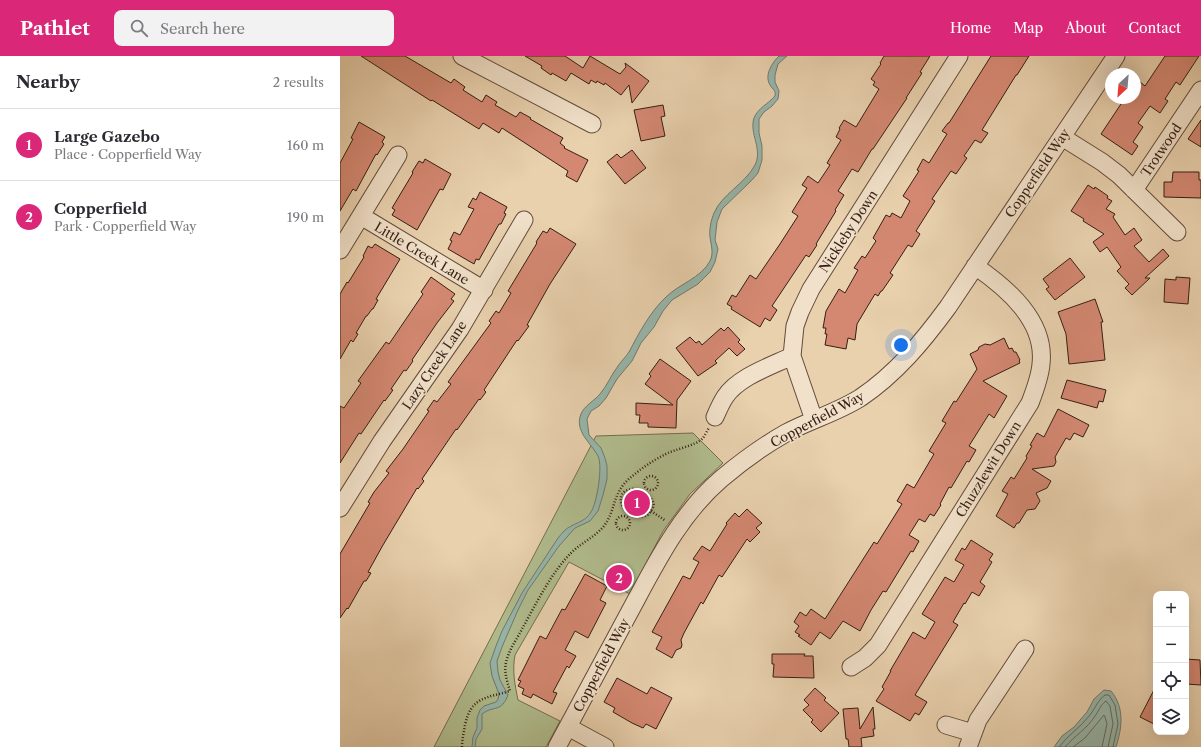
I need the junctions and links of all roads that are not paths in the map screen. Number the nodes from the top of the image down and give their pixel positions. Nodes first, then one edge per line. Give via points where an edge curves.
1 (959, 56) edge
2 (1116, 56) edge
3 (469, 58) edge
4 (1201, 90) edge
5 (592, 124) dead end
6 (1062, 137) junction
7 (398, 155) dead end
8 (1134, 190) junction
9 (361, 216) junction
10 (524, 220) dead end
11 (1177, 232) dead end
12 (340, 250) edge
13 (975, 266) junction
14 (484, 290) junction
15 (792, 356) junction
16 (715, 417) road end
17 (814, 420) junction
18 (340, 508) edge
19 (1025, 649) dead end
20 (851, 667) dead end
21 (946, 725) dead end
22 (568, 727) junction
23 (970, 740) edge
24 (557, 747) edge
25 (605, 747) edge

1 - 15 street, Nickleby Down via 811,289 795,326
2 - 6 street, Copperfield Way
3 - 5 street
4 - 8 street, Trotwood
6 - 8 street via 1106,164
6 - 13 street, Copperfield Way
7 - 9 street
8 - 11 street
9 - 12 street
9 - 14 street, Little Creek Lane
10 - 14 street, Lazy Creek Lane
13 - 17 street, Copperfield Way via 909,356 860,398
13 - 20 street, Chuzzlewit Down via 996,280 1033,322 1041,350 1036,386 1030,403 878,645
14 - 18 street, Lazy Creek Lane via 361,472
15 - 16 street via 736,385 725,397
15 - 17 street, Nickleby Down
17 - 22 street, Copperfield Way via 786,433 748,458 707,492 677,528
19 - 23 street via 982,714
21 - 23 street
22 - 24 street, Copperfield Way
22 - 25 street

